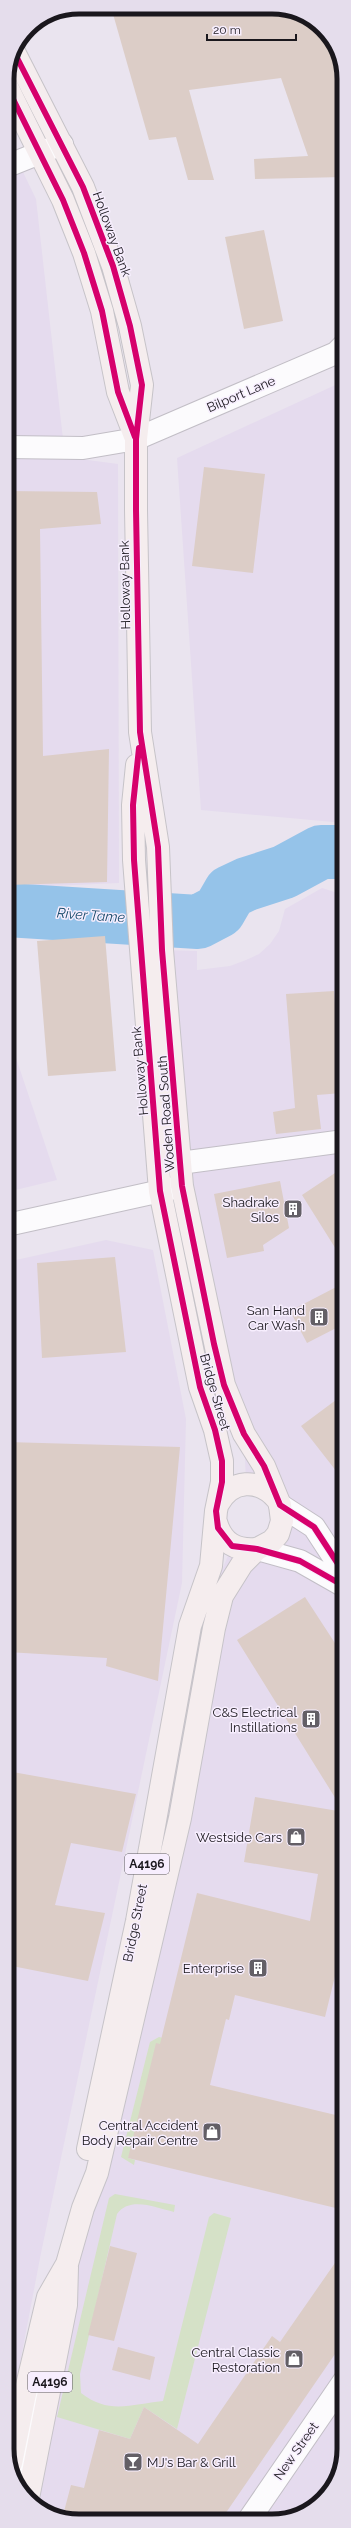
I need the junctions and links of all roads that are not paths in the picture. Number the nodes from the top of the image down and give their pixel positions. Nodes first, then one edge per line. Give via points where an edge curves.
1 (17, 59) edge
2 (14, 101) edge
3 (62, 144) junction
4 (39, 153) junction
5 (14, 163) edge
6 (337, 351) edge
7 (136, 439) junction
8 (14, 447) edge
9 (140, 732) junction
10 (163, 959) junction
11 (337, 1142) edge
12 (180, 1163) junction
13 (171, 1188) junction
14 (14, 1223) edge
15 (278, 1502) junction
16 (217, 1513) junction
17 (257, 1549) junction
18 (337, 1562) edge
19 (337, 1582) edge
20 (83, 2208) junction
21 (67, 2264) junction
22 (57, 2352) junction
23 (337, 2391) edge
24 (14, 2448) edge
25 (21, 2478) edge
26 (29, 2491) edge
27 (252, 2514) edge

1 - 3 main road, Holloway Bank / A4196
2 - 4 main road, Holloway Bank / A4196
3 - 4 street
3 - 7 main road, Holloway Bank / A4196 via 83,187 111,259 130,326 142,385
4 - 5 street
4 - 7 main road, Holloway Bank / A4196 via 64,200 84,253 102,311 118,392
6 - 7 street, Bilport Lane
7 - 8 street, Bilport Lane via 83,448
7 - 9 main road, Holloway Bank / A4196
9 - 10 main road, Holloway Bank / A4196 via 158,847
9 - 13 main road, Holloway Bank / A4196 via 133,805 134,860 141,949
10 - 12 main road, A4196
10 - 13 street, Woden Road South via 157,989
11 - 12 street
12 - 13 main road, A4196
13 - 14 street, Woden Road South
13 - 15 main road, Bridge Street / A4196 via 224,1385 244,1434 264,1466
13 - 16 main road, Bridge Street / A4196 via 200,1387 215,1430 222,1461 222,1482
15 - 16 main road via 265,1488 246,1484 230,1489
15 - 17 main road, Bridge Street / A4196 via 282,1521 278,1534 272,1541
15 - 18 street via 314,1528
16 - 17 main road via 220,1534 232,1546
16 - 20 main road, Bridge Street / A4196 via 212,1566 190,1626 137,1921 84,2170
17 - 19 street via 300,1561
17 - 20 main road, Bridge Street / A4196 via 242,1564 222,1596 180,1818 97,2172
20 - 21 main road, Bridge Street / A4196
21 - 22 main road, Bridge Street / A4196 via 66,2305
21 - 24 main road, Bridge Street / A4196 via 48,2298
22 - 25 street via 40,2379
22 - 26 main road, Bridge Street / A4196
23 - 27 street, New Street

